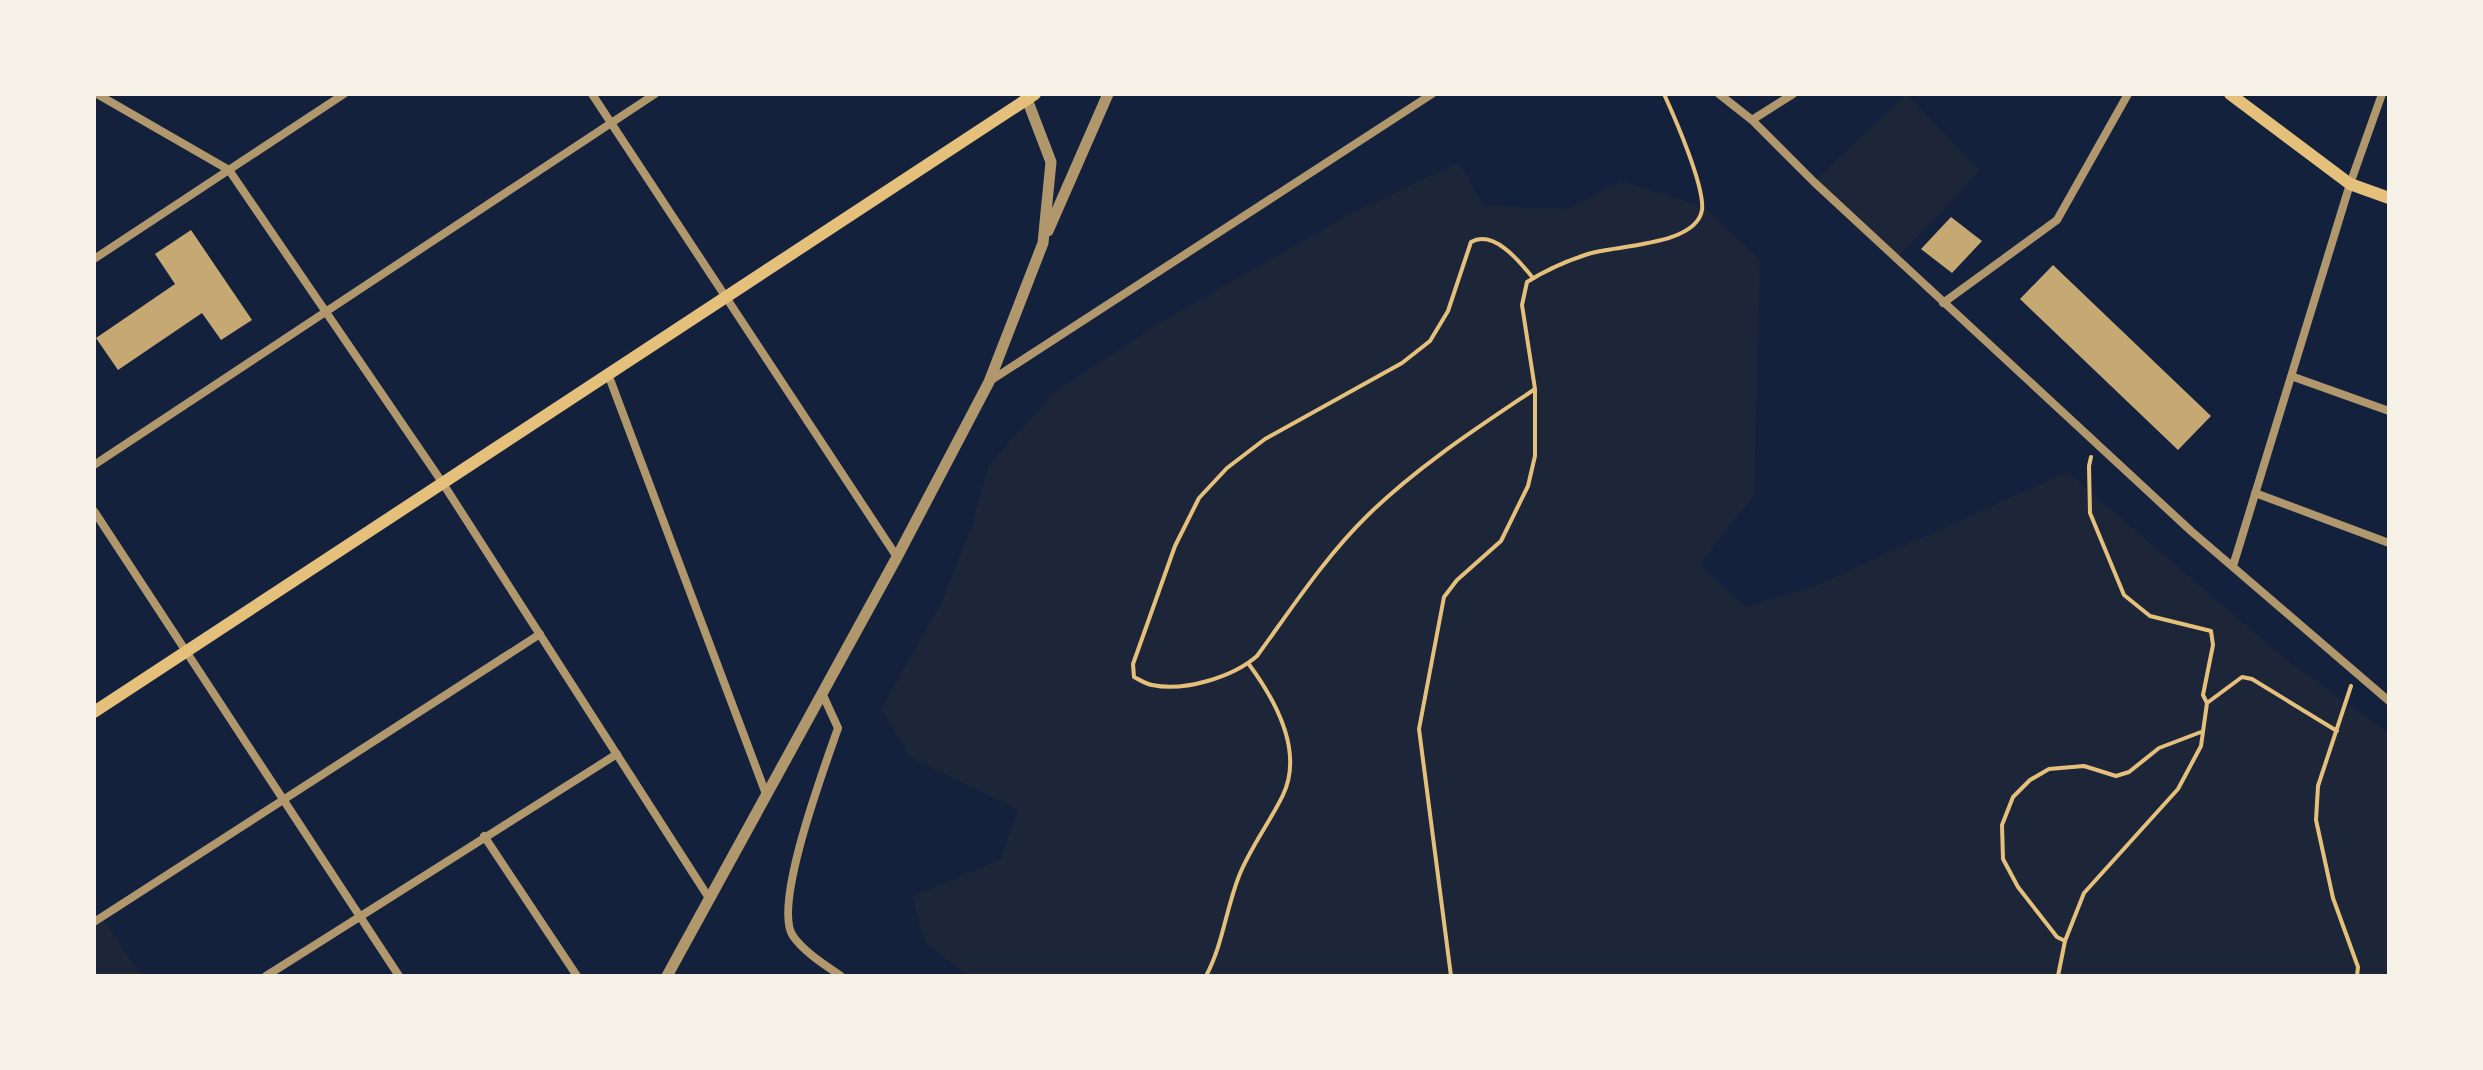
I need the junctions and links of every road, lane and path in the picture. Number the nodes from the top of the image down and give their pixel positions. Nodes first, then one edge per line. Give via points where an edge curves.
1 (97, 94) edge
2 (344, 94) edge
3 (592, 94) edge
4 (655, 94) edge
5 (1108, 94) edge
6 (1432, 94) edge
7 (1664, 94) edge
8 (1719, 94) edge
9 (1793, 94) edge
10 (2128, 94) edge
11 (2230, 94) edge
12 (2382, 94) edge
13 (1030, 95) edge
14 (1752, 120) junction
15 (611, 123) junction
16 (229, 170) junction
17 (2350, 184) junction
18 (2389, 198) edge
19 (1043, 243) junction
20 (94, 259) edge
21 (1533, 278) junction
22 (726, 296) junction
23 (1943, 303) junction
24 (326, 309) junction
25 (608, 374) junction
26 (2291, 376) junction
27 (989, 382) junction
28 (1535, 389) junction
29 (2389, 411) edge
30 (2095, 443) junction
31 (94, 465) edge
32 (442, 482) junction
33 (2255, 493) junction
34 (94, 511) edge
35 (2389, 543) edge
36 (897, 557) junction
37 (2233, 566) junction
38 (540, 634) junction
39 (185, 651) junction
40 (1248, 663) junction
41 (2355, 672) junction
42 (822, 693) junction
43 (2389, 701) edge
44 (2207, 703) junction
45 (94, 712) edge
46 (2201, 732) junction
47 (2338, 732) junction
48 (617, 754) junction
49 (766, 794) junction
50 (283, 800) junction
51 (484, 836) junction
52 (709, 898) junction
53 (359, 916) junction
54 (94, 922) edge
55 (2065, 941) junction
56 (266, 976) edge
57 (399, 976) edge
58 (577, 976) edge
59 (667, 976) edge
60 (841, 976) edge
61 (1206, 976) edge
62 (1451, 976) edge
63 (2058, 976) edge
64 (2357, 976) edge

1 - 16 street
2 - 16 street
3 - 15 street
4 - 15 street
5 - 19 street
6 - 27 street
7 - 21 path via 1700,193 1702,210 1696,225 1677,236 1590,253
8 - 14 street
9 - 14 street
10 - 23 street via 2057,220
11 - 17 main road
12 - 17 street
13 - 19 street via 1051,162
13 - 22 main road
14 - 23 street
15 - 22 street
15 - 24 street
16 - 20 street
16 - 24 street
17 - 18 main road
17 - 26 street
19 - 27 street
21 - 28 path via 1527,282 1522,305
21 - 40 path via 1490,239 1471,242 1448,311 1430,341 1402,363 1265,439 1199,498 1175,546 1133,664 1134,677 1153,686 1188,685
22 - 25 main road
22 - 36 street
23 - 30 street
24 - 31 street
24 - 32 street
25 - 32 main road
25 - 49 street
26 - 29 street
26 - 33 street
27 - 36 street
28 - 40 path via 1440,453 1367,516
28 - 62 path via 1535,456 1528,486 1501,541 1444,597 1419,729
30 - 37 street
30 - 44 path via 2089,466 2090,513 2124,595 2150,616 2211,631 2203,695
32 - 38 street
32 - 39 main road
33 - 35 street
33 - 37 street
34 - 39 street
36 - 42 street
37 - 41 street
38 - 48 street
38 - 50 street
39 - 45 main road
39 - 50 street
40 - 61 path via 1280,715 1290,771 1285,791 1239,876 1219,950
41 - 43 street
41 - 47 path
42 - 49 street
42 - 60 street via 838,728 795,861 786,916 793,936
44 - 46 path
44 - 47 path via 2242,677 2252,679
46 - 55 path via 2201,746 2178,789 2084,893
46 - 55 path via 2159,748 2116,776 2084,766 2049,769 2013,797 2002,825 2003,859 2018,887
47 - 64 path via 2318,786 2316,820
48 - 51 street
48 - 52 street
49 - 52 street
50 - 53 street
50 - 54 street
51 - 53 street
51 - 58 street
52 - 59 street
53 - 56 street
53 - 57 street
55 - 63 path

